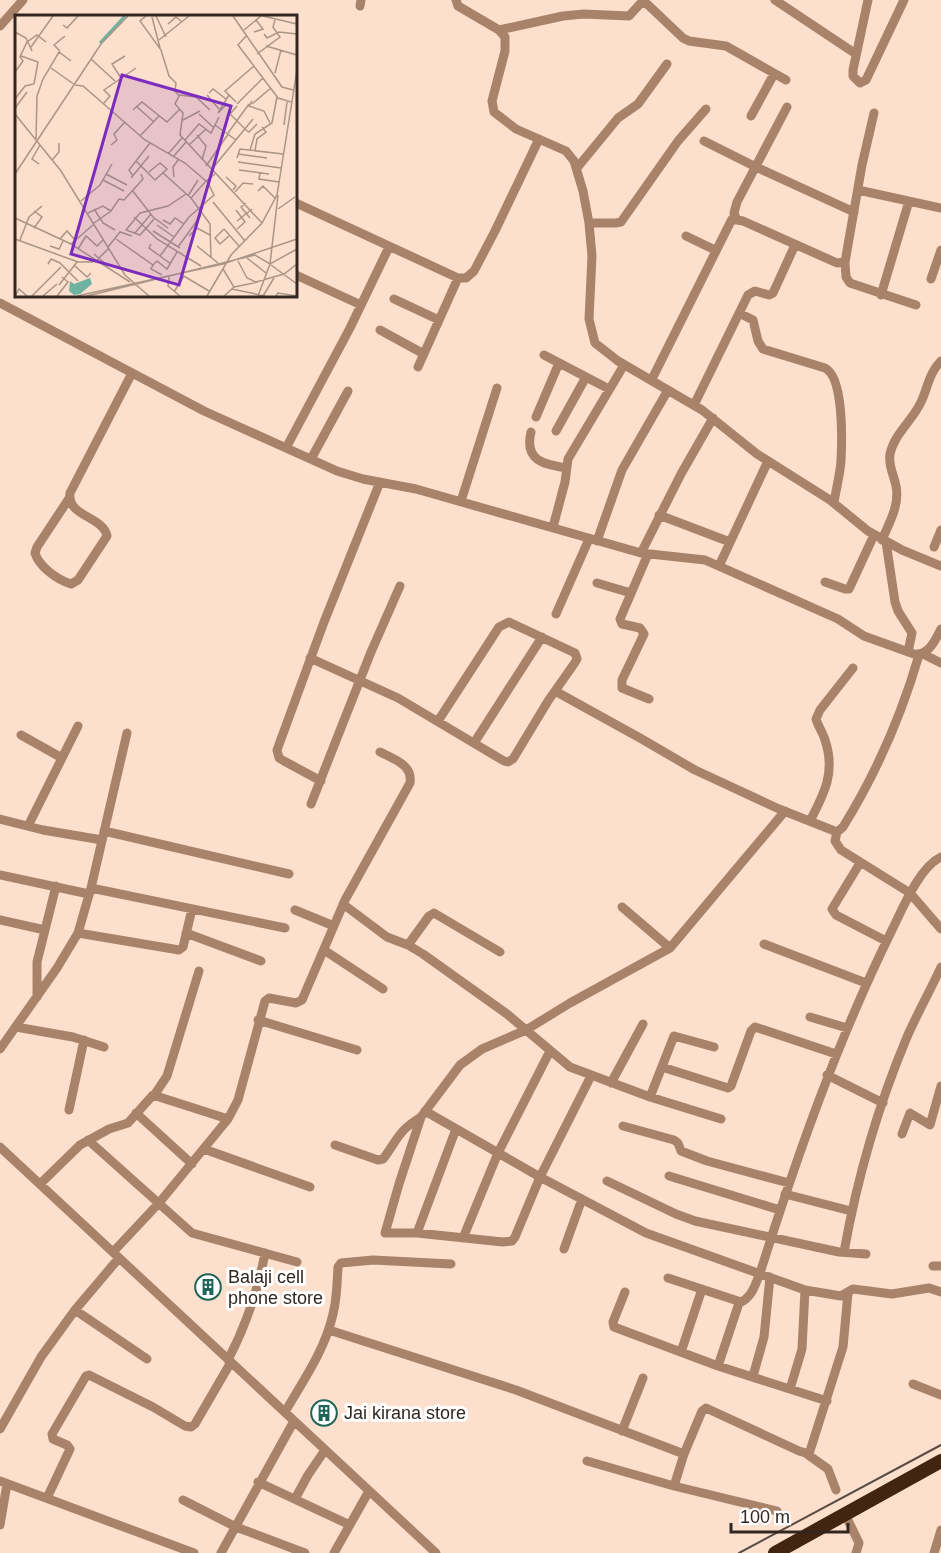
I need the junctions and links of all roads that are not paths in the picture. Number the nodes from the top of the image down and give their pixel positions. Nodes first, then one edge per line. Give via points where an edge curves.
1 (23, 0) edge
2 (456, 0) edge
3 (775, 0) edge
4 (868, 0) edge
5 (904, 0) edge
6 (0, 26) edge
7 (500, 30) junction
8 (856, 54) junction
9 (668, 64) dead end
10 (774, 74) junction
11 (786, 80) dead end
12 (787, 107) dead end
13 (706, 109) dead end
14 (874, 113) dead end
15 (751, 116) dead end
16 (539, 139) junction
17 (704, 141) dead end
18 (756, 167) junction
19 (577, 168) junction
20 (858, 190) junction
21 (909, 201) junction
22 (297, 202) edge
23 (941, 208) edge
24 (854, 212) junction
25 (736, 218) junction
26 (588, 223) junction
27 (686, 236) dead end
28 (795, 245) junction
29 (389, 247) junction
30 (715, 250) junction
31 (941, 250) edge
32 (844, 263) junction
33 (297, 274) edge
34 (458, 278) junction
35 (931, 279) dead end
36 (881, 295) junction
37 (394, 299) dead end
38 (0, 303) edge
39 (361, 305) junction
40 (916, 305) dead end
41 (740, 313) junction
42 (439, 320) junction
43 (381, 330) dead end
44 (424, 354) junction
45 (544, 355) dead end
46 (941, 361) edge
47 (559, 363) junction
48 (418, 367) dead end
49 (622, 369) junction
50 (132, 374) junction
51 (586, 377) junction
52 (652, 379) junction
53 (497, 388) dead end
54 (609, 389) junction
55 (668, 390) junction
56 (348, 391) dead end
57 (694, 405) junction
58 (536, 417) dead end
59 (713, 418) junction
60 (556, 431) dead end
61 (531, 432) dead end
62 (286, 448) junction
63 (310, 459) junction
64 (768, 461) junction
65 (566, 468) junction
66 (380, 482) junction
67 (70, 497) junction
68 (461, 501) junction
69 (834, 503) junction
70 (659, 515) junction
71 (553, 528) junction
72 (941, 530) edge
73 (881, 539) junction
74 (593, 540) junction
75 (730, 542) junction
76 (934, 547) dead end
77 (645, 553) junction
78 (719, 566) junction
79 (941, 566) edge
80 (825, 582) dead end
81 (597, 583) dead end
82 (400, 586) dead end
83 (631, 593) junction
84 (556, 614) dead end
85 (941, 629) edge
86 (542, 637) junction
87 (908, 652) junction
88 (921, 654) junction
89 (310, 658) junction
90 (941, 663) edge
91 (853, 668) dead end
92 (360, 680) junction
93 (555, 691) junction
94 (649, 699) dead end
95 (438, 721) junction
96 (78, 726) dead end
97 (127, 733) dead end
98 (21, 735) dead end
99 (474, 743) junction
100 (380, 752) dead end
101 (62, 758) junction
102 (321, 781) junction
103 (311, 804) dead end
104 (784, 811) junction
105 (0, 819) edge
106 (810, 821) junction
107 (28, 826) junction
108 (837, 832) junction
109 (103, 836) junction
110 (941, 857) edge
111 (860, 863) junction
112 (289, 874) dead end
113 (0, 875) edge
114 (56, 886) junction
115 (90, 891) junction
116 (910, 893) junction
117 (343, 904) junction
118 (622, 907) dead end
119 (192, 909) junction
120 (295, 910) dead end
121 (0, 920) edge
122 (334, 926) junction
123 (285, 928) dead end
124 (941, 928) edge
125 (45, 930) junction
126 (78, 933) junction
127 (186, 933) junction
128 (886, 942) junction
129 (764, 944) dead end
130 (408, 945) junction
131 (670, 948) junction
132 (324, 950) junction
133 (500, 952) dead end
134 (261, 961) dead end
135 (941, 967) edge
136 (199, 971) dead end
137 (866, 983) junction
138 (384, 989) dead end
139 (37, 997) junction
140 (810, 1017) dead end
141 (258, 1020) junction
142 (643, 1024) dead end
143 (16, 1027) junction
144 (847, 1028) junction
145 (526, 1030) junction
146 (84, 1040) junction
147 (104, 1047) dead end
148 (714, 1047) dead end
149 (0, 1049) edge
150 (357, 1050) dead end
151 (550, 1051) junction
152 (836, 1054) junction
153 (662, 1067) junction
154 (827, 1075) junction
155 (591, 1076) junction
156 (611, 1083) junction
157 (941, 1086) edge
158 (155, 1095) junction
159 (650, 1097) junction
160 (883, 1103) junction
161 (69, 1110) dead end
162 (136, 1113) junction
163 (423, 1114) junction
164 (228, 1119) junction
165 (721, 1119) dead end
166 (623, 1126) dead end
167 (456, 1129) junction
168 (902, 1134) dead end
169 (88, 1140) junction
170 (335, 1145) dead end
171 (0, 1146) edge
172 (204, 1149) junction
173 (498, 1153) junction
174 (192, 1164) junction
175 (669, 1176) dead end
176 (540, 1177) junction
177 (607, 1181) dead end
178 (789, 1183) junction
179 (40, 1184) junction
180 (310, 1187) dead end
181 (785, 1194) junction
182 (582, 1199) junction
183 (159, 1203) junction
184 (780, 1210) junction
185 (851, 1210) junction
186 (417, 1233) junction
187 (463, 1238) junction
188 (771, 1238) junction
189 (564, 1249) dead end
190 (844, 1252) junction
191 (265, 1253) junction
192 (866, 1254) dead end
193 (116, 1255) junction
194 (297, 1262) dead end
195 (451, 1264) dead end
196 (760, 1273) junction
197 (770, 1277) junction
198 (668, 1278) dead end
199 (702, 1289) junction
200 (805, 1290) junction
201 (625, 1292) dead end
202 (941, 1292) edge
203 (848, 1293) junction
204 (741, 1302) junction
205 (75, 1310) junction
206 (329, 1330) junction
207 (681, 1352) junction
208 (147, 1359) dead end
209 (229, 1361) junction
210 (718, 1366) junction
211 (753, 1376) junction
212 (643, 1378) dead end
213 (913, 1384) dead end
214 (790, 1389) junction
215 (941, 1395) edge
216 (827, 1401) junction
217 (285, 1412) junction
218 (294, 1421) junction
219 (0, 1429) edge
220 (622, 1431) junction
221 (325, 1450) junction
222 (684, 1454) junction
223 (807, 1454) junction
224 (587, 1461) dead end
225 (940, 1463) edge
226 (3, 1482) edge
227 (258, 1482) junction
228 (674, 1486) junction
229 (836, 1490) dead end
230 (369, 1491) junction
231 (47, 1498) junction
232 (295, 1499) junction
233 (183, 1500) dead end
234 (1, 1510) edge
235 (777, 1511) dead end
236 (845, 1514) junction
237 (0, 1525) edge
238 (350, 1525) junction
239 (236, 1527) junction
240 (941, 1530) edge
241 (194, 1553) edge
242 (220, 1553) edge
243 (305, 1553) edge
244 (334, 1553) edge
245 (436, 1553) edge
246 (774, 1553) edge
247 (856, 1553) edge
248 (934, 1553) edge

1 - 6 street
2 - 7 street via 463,10
3 - 8 street
4 - 8 street
5 - 8 street via 862,83 853,76
7 - 10 street via 563,16 629,16 646,3 688,41 726,46
7 - 16 street via 507,44 492,109 516,129
9 - 19 street via 638,104 618,118
10 - 11 street
10 - 15 street
12 - 18 street
13 - 26 street via 678,141 621,222
14 - 20 street
16 - 19 street via 566,151
16 - 34 street via 474,271 466,278
17 - 18 street
18 - 24 street
18 - 25 street via 737,202
19 - 26 street
20 - 21 street
20 - 24 street
21 - 23 street
21 - 36 street
22 - 29 street
24 - 32 street
25 - 28 street
25 - 30 street via 729,221
26 - 49 street via 592,256 588,311 592,337
27 - 30 street
28 - 32 street
28 - 41 street via 773,293 750,292
29 - 34 street
29 - 39 street
30 - 52 street
31 - 35 street
32 - 36 street via 848,281
33 - 39 street
34 - 42 street
36 - 40 street
37 - 42 street
38 - 50 street
39 - 62 street
41 - 57 street
41 - 69 street via 753,320 763,349 825,368 834,377 840,408 841,461
42 - 44 street
43 - 44 street
44 - 48 street
45 - 47 street
46 - 73 street via 890,453 897,497
47 - 51 street
47 - 58 street
49 - 52 street
49 - 54 street
50 - 62 street
50 - 67 street
51 - 54 street
51 - 60 street
52 - 55 street
53 - 68 street
54 - 65 street
55 - 57 street
55 - 74 street via 622,470
56 - 63 street
57 - 59 street
59 - 64 street
59 - 70 street
61 - 65 street via 530,446 536,459
62 - 63 street
63 - 66 street
64 - 69 street
64 - 75 street
65 - 71 street
66 - 68 street
66 - 89 street
67 - 67 street via 74,508 103,528 107,536 72,584 39,563 35,553
68 - 71 street
69 - 73 street
70 - 75 street
70 - 77 street
71 - 74 street
72 - 76 street
73 - 79 street
73 - 80 street via 849,589
73 - 87 street via 896,607 912,633
74 - 77 street
74 - 84 street
75 - 78 street
77 - 78 street via 695,558
77 - 83 street
78 - 87 street via 838,619 872,640
81 - 83 street
82 - 92 street
83 - 94 street via 620,620 642,629 644,634 622,686
85 - 88 street via 933,644
86 - 93 street via 577,656
86 - 95 street via 509,622 502,625
86 - 99 street
87 - 88 street
88 - 90 street
88 - 108 street via 879,765
89 - 92 street
89 - 102 street via 277,750 279,758
91 - 106 street via 816,719 827,748 829,779
92 - 95 street
92 - 102 street
93 - 99 street via 511,761 504,761
93 - 104 street via 680,763
95 - 99 street
96 - 101 street
97 - 109 street
98 - 101 street
100 - 117 street via 406,767 410,783
101 - 107 street
102 - 103 street
104 - 106 street
104 - 131 street
105 - 107 street
106 - 108 street
107 - 109 street
108 - 111 street via 836,845
109 - 112 street
109 - 115 street
110 - 116 street via 931,863
111 - 116 street
111 - 128 street via 832,909 836,915
113 - 114 street
114 - 115 street
114 - 125 street
115 - 119 street
115 - 126 street
116 - 124 street
116 - 128 street
117 - 122 street
117 - 130 street via 387,937
118 - 131 street
119 - 123 street
119 - 127 street
120 - 122 street
121 - 125 street
122 - 132 street
125 - 139 street via 36,968
126 - 127 street via 178,950 183,947
126 - 139 street
127 - 134 street
128 - 137 street
129 - 137 street
130 - 133 street via 434,913
130 - 145 street
131 - 145 street
132 - 138 street
132 - 141 street via 301,1002 269,998
135 - 160 street via 908,1036
136 - 158 street via 167,1076
137 - 144 street
139 - 143 street
140 - 144 street
141 - 150 street
141 - 164 street via 238,1100
142 - 156 street
143 - 146 street
143 - 149 street
144 - 152 street
145 - 151 street
145 - 163 street via 468,1057
146 - 147 street
146 - 161 street
148 - 153 street via 674,1036
151 - 155 street via 570,1067
151 - 173 street
152 - 153 street via 755,1027 728,1088
152 - 154 street
153 - 159 street
154 - 160 street
154 - 178 street
155 - 156 street
155 - 176 street
156 - 159 street
157 - 168 street via 930,1125 910,1113
158 - 162 street
158 - 164 street
159 - 165 street
160 - 185 street
162 - 169 street via 127,1124 109,1128
162 - 174 street
163 - 167 street
163 - 170 street via 405,1126 381,1160
163 - 186 street via 385,1230
164 - 172 street
166 - 178 street via 674,1140 681,1151 707,1161
167 - 173 street
167 - 186 street
169 - 179 street
169 - 183 street
171 - 179 street
172 - 174 street
172 - 180 street
173 - 176 street
173 - 187 street
174 - 183 street
175 - 184 street
176 - 182 street
176 - 187 street via 512,1241
177 - 188 street via 695,1221
178 - 181 street
179 - 193 street
181 - 184 street
181 - 185 street
182 - 189 street
182 - 196 street via 659,1239
183 - 191 street via 192,1233
183 - 193 street
184 - 188 street
185 - 190 street
186 - 187 street
188 - 190 street
188 - 196 street
190 - 192 street
191 - 194 street
191 - 209 street via 254,1302
193 - 205 street
193 - 209 street
195 - 206 street via 373,1260 341,1263
196 - 197 street
196 - 204 street via 750,1295
197 - 200 street
197 - 211 street via 764,1337
198 - 199 street
199 - 204 street
199 - 207 street
200 - 203 street via 841,1296
200 - 214 street via 802,1350
201 - 207 street via 613,1326
202 - 203 street via 925,1288 892,1294 854,1289
203 - 216 street via 845,1338
204 - 210 street
205 - 208 street
205 - 219 street via 31,1373
206 - 217 street
206 - 220 street via 516,1390
207 - 210 street
209 - 217 street
209 - 231 street via 191,1427 86,1376 52,1434 70,1449
210 - 211 street
211 - 214 street
212 - 220 street
213 - 215 street
214 - 216 street
216 - 223 street
217 - 218 street
218 - 221 street
218 - 227 street
220 - 222 street
221 - 230 street
221 - 232 street
222 - 223 street via 706,1408
222 - 228 street
223 - 229 street via 828,1469
224 - 228 street
225 - 236 highway
226 - 231 street
226 - 234 street
227 - 232 street
227 - 239 street
228 - 235 street
230 - 238 street
230 - 245 street
231 - 241 street
232 - 238 street
233 - 239 street
234 - 237 street
236 - 246 highway
236 - 247 street via 859,1543
238 - 244 street
239 - 242 street
239 - 243 street
240 - 248 street

